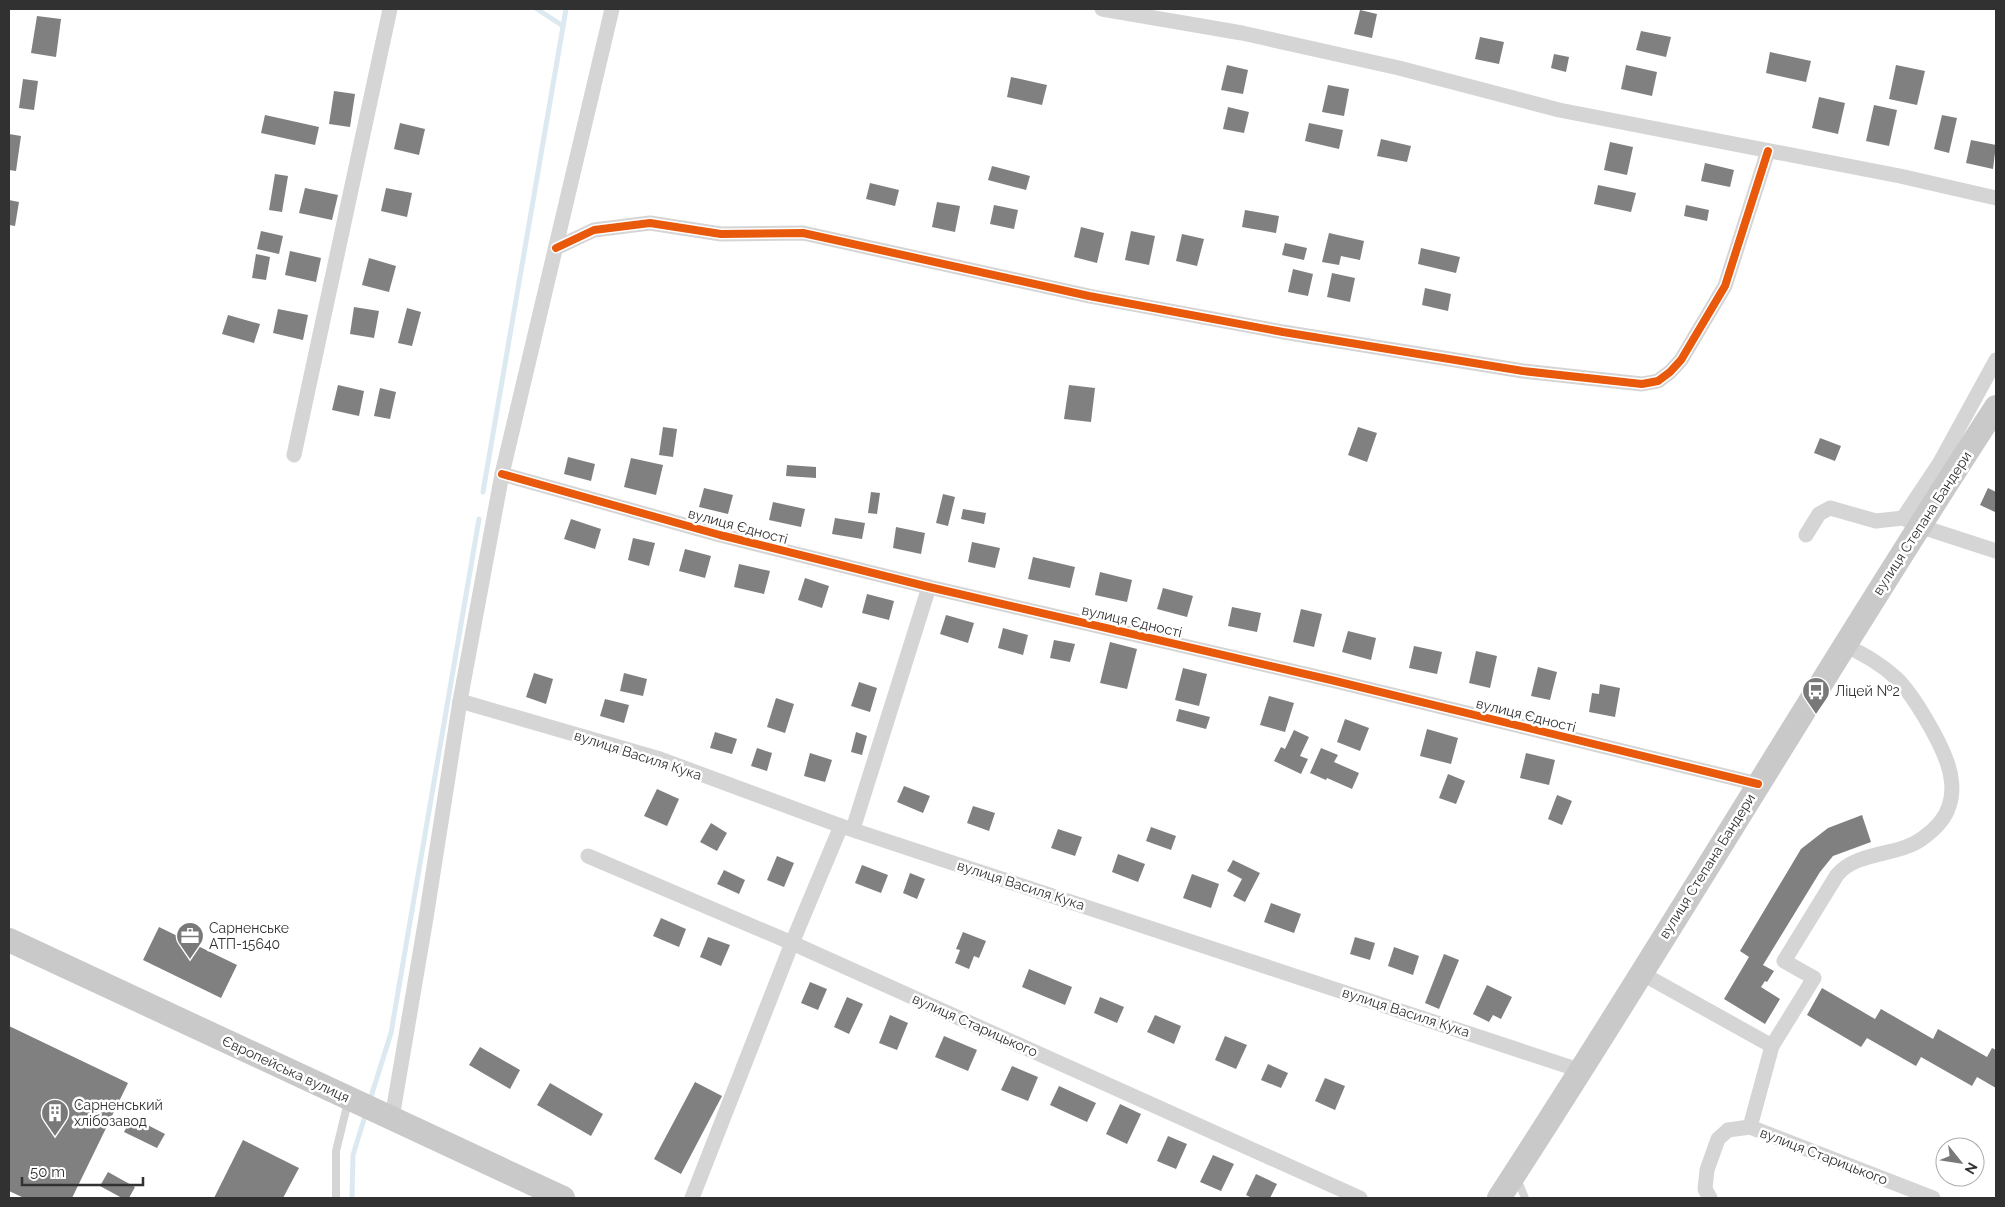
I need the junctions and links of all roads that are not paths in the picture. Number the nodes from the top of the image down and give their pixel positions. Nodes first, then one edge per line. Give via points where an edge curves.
1 (390, 9) edge
2 (612, 9) edge
3 (1102, 9) edge
4 (1768, 151) junction
5 (1996, 198) edge
6 (556, 248) junction
7 (1996, 360) edge
8 (1996, 407) edge
9 (294, 455) dead end
10 (502, 474) junction
11 (1911, 522) junction
12 (1806, 535) dead end
13 (1996, 551) edge
14 (929, 587) junction
15 (1845, 645) junction
16 (460, 701) junction
17 (1758, 784) junction
18 (847, 827) junction
19 (588, 856) dead end
20 (9, 940) edge
21 (792, 943) junction
22 (1642, 974) junction
23 (1772, 1046) junction
24 (1582, 1070) junction
25 (370, 1108) junction
26 (1750, 1127) junction
27 (1515, 1174) junction
28 (336, 1198) edge
29 (563, 1198) edge
30 (692, 1198) edge
31 (1360, 1198) edge
32 (1499, 1198) edge
33 (1525, 1198) edge
34 (1710, 1198) edge
35 (1933, 1198) edge

1 - 9 street
2 - 6 street
3 - 4 street via 1242,33 1399,68 1559,110
4 - 5 street
4 - 6 street via 1725,286 1681,360 1658,381 1642,384 1523,371 1283,332 1089,296 803,233 720,234 650,223 594,230
6 - 10 street
7 - 11 street
8 - 11 main road, вулиця Степана Бандери
10 - 14 street, вулиця Єдності via 720,535
10 - 16 street
11 - 12 street via 1876,522 1830,508 1819,514
11 - 13 street
11 - 15 main road, вулиця Степана Бандери
14 - 17 street, вулиця Єдності
14 - 18 street
15 - 17 main road, вулиця Степана Бандери
15 - 23 street via 1877,661 1898,679 1914,700 1947,761 1952,782 1950,806 1937,826 1921,840 1864,859 1842,869 1837,875 1784,961 1814,978
16 - 18 street, вулиця Василя Кука via 660,759
16 - 25 street via 426,918
17 - 22 main road, вулиця Степана Бандери
18 - 21 street
18 - 24 street, вулиця Василя Кука
19 - 21 street, вулиця Старицького
20 - 25 main road, Європейська вулиця
21 - 30 street
21 - 31 street, вулиця Старицького
22 - 23 street
22 - 24 main road, вулиця Степана Бандери
23 - 26 street
24 - 27 main road, вулиця Степана Бандери
25 - 28 lane via 336,1151
25 - 29 main road, Європейська вулиця
26 - 34 street, вулиця Старицького via 1728,1130 1718,1139 1707,1170 1705,1189
26 - 35 street, вулиця Старицького
27 - 32 main road, вулиця Степана Бандери
27 - 33 lane

